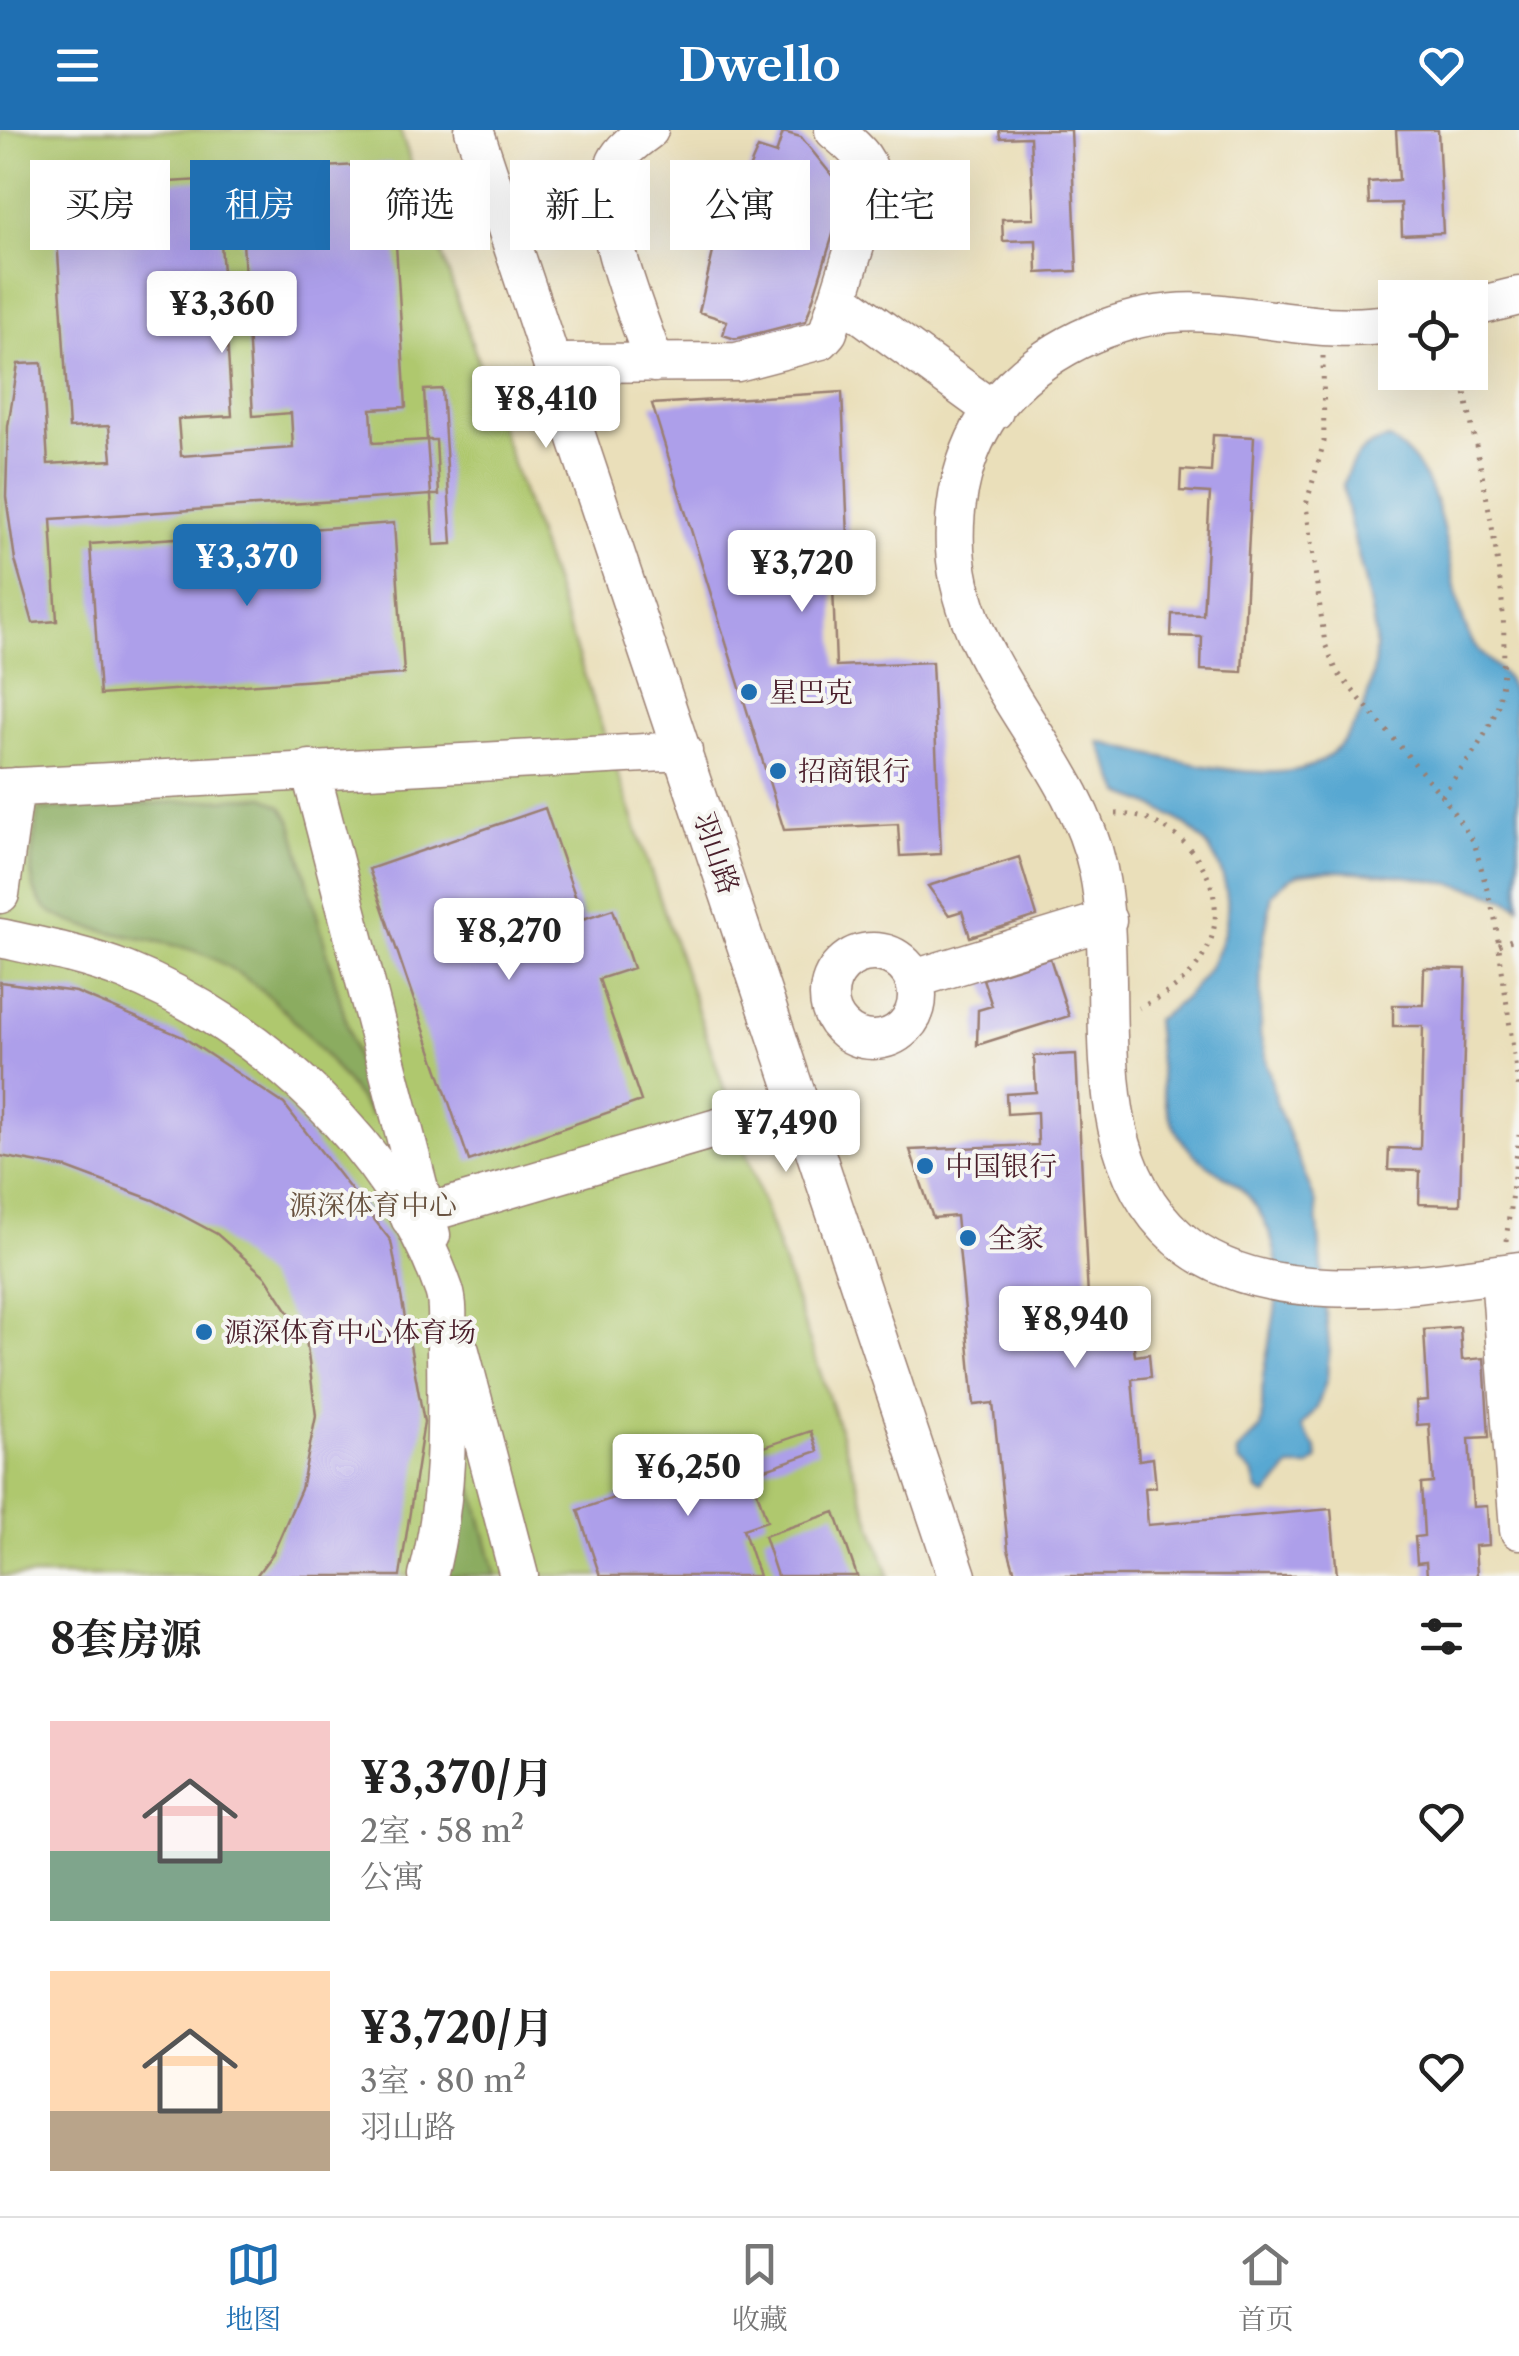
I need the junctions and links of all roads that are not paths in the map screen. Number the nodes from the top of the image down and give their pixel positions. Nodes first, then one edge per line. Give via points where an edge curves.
1 (474, 130) edge
2 (649, 130) edge
3 (834, 130) edge
4 (1519, 296) edge
5 (839, 298) junction
6 (1488, 304) edge
7 (1378, 324) edge
8 (552, 362) junction
9 (654, 363) junction
10 (994, 411) junction
11 (683, 751) junction
12 (310, 769) junction
13 (8, 788) edge
14 (0, 894) edge
15 (1107, 920) junction
16 (0, 938) edge
17 (914, 979) junction
18 (831, 1010) junction
19 (772, 1029) junction
20 (799, 1104) junction
21 (418, 1216) junction
22 (1509, 1273) edge
23 (445, 1293) junction
24 (1519, 1530) edge
25 (428, 1576) edge
26 (519, 1576) edge
27 (957, 1576) edge

1 - 8 street, 羽山路
2 - 9 street via 618,158 608,217
3 - 5 street via 862,154 873,188
4 - 6 street
5 - 9 street via 828,332 810,345 738,362
5 - 10 street
7 - 10 street via 1323,328 1211,313 1120,321 1063,350 1012,387
8 - 9 street
8 - 11 street, 羽山路
10 - 15 street via 956,491 955,552 966,613 1082,816
11 - 12 street
11 - 19 street, 羽山路
12 - 13 street
12 - 21 street
13 - 14 street
15 - 17 street
15 - 22 street via 1112,1089 1122,1143 1142,1192 1175,1236 1214,1265 1262,1281 1422,1284
16 - 21 street via 124,971 192,1002 305,1087
17 - 18 street via 894,957 865,952 839,967
17 - 18 street via 915,1007 888,1037 848,1032
18 - 19 street
19 - 20 street, 羽山路
20 - 21 street
20 - 27 street, 羽山路
21 - 23 street
22 - 24 street
23 - 25 street via 448,1463
23 - 26 street

